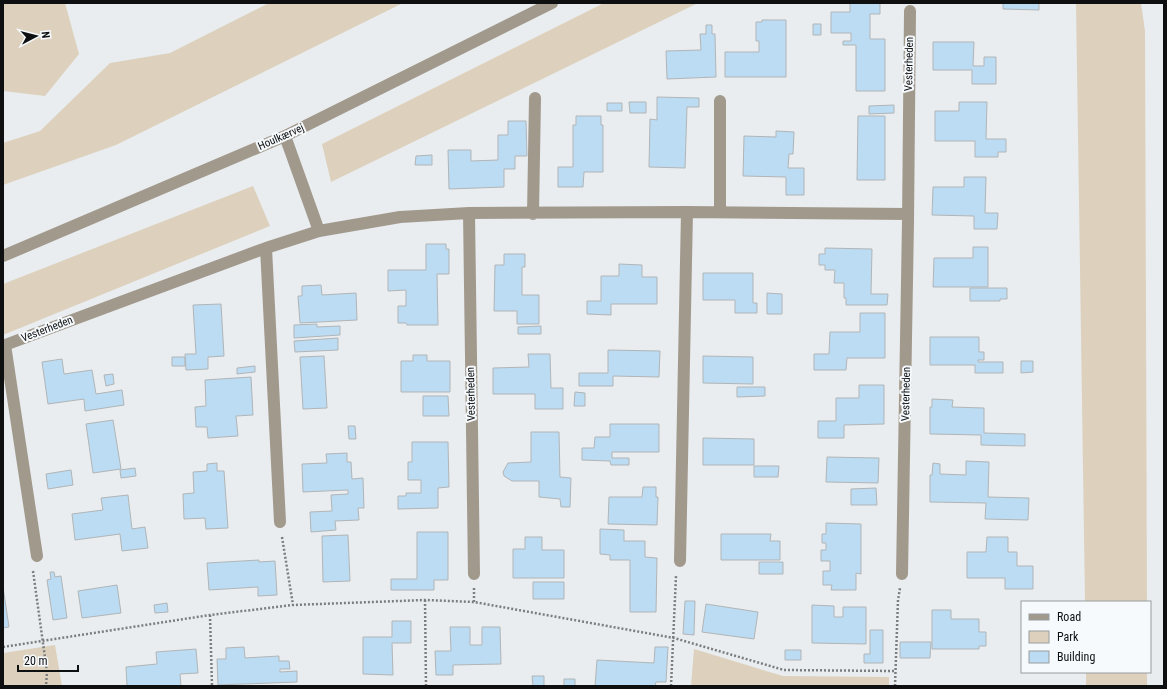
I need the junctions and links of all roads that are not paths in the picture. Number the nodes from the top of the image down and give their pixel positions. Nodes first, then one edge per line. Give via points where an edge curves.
1 (552, 3) edge
2 (910, 11) dead end
3 (536, 98) dead end
4 (720, 101) dead end
5 (285, 136) junction
6 (687, 212) junction
7 (720, 212) junction
8 (469, 213) junction
9 (533, 214) junction
10 (908, 214) junction
11 (319, 231) junction
12 (266, 248) junction
13 (3, 256) edge
14 (280, 522) road end
15 (37, 556) road end
16 (680, 561) road end
17 (474, 574) dead end
18 (902, 574) road end

1 - 5 street, Houlkærvej
2 - 10 street, Vesterheden
3 - 9 street
4 - 7 street
5 - 11 street
5 - 13 street, Houlkærvej
6 - 7 street, Vesterheden
6 - 9 street, Vesterheden
6 - 16 street
7 - 10 street, Vesterheden
8 - 9 street, Vesterheden
8 - 11 street, Vesterheden via 400,217
8 - 17 street, Vesterheden
10 - 18 street, Vesterheden
11 - 12 street, Vesterheden
12 - 14 street
12 - 15 street, Vesterheden via 5,345

